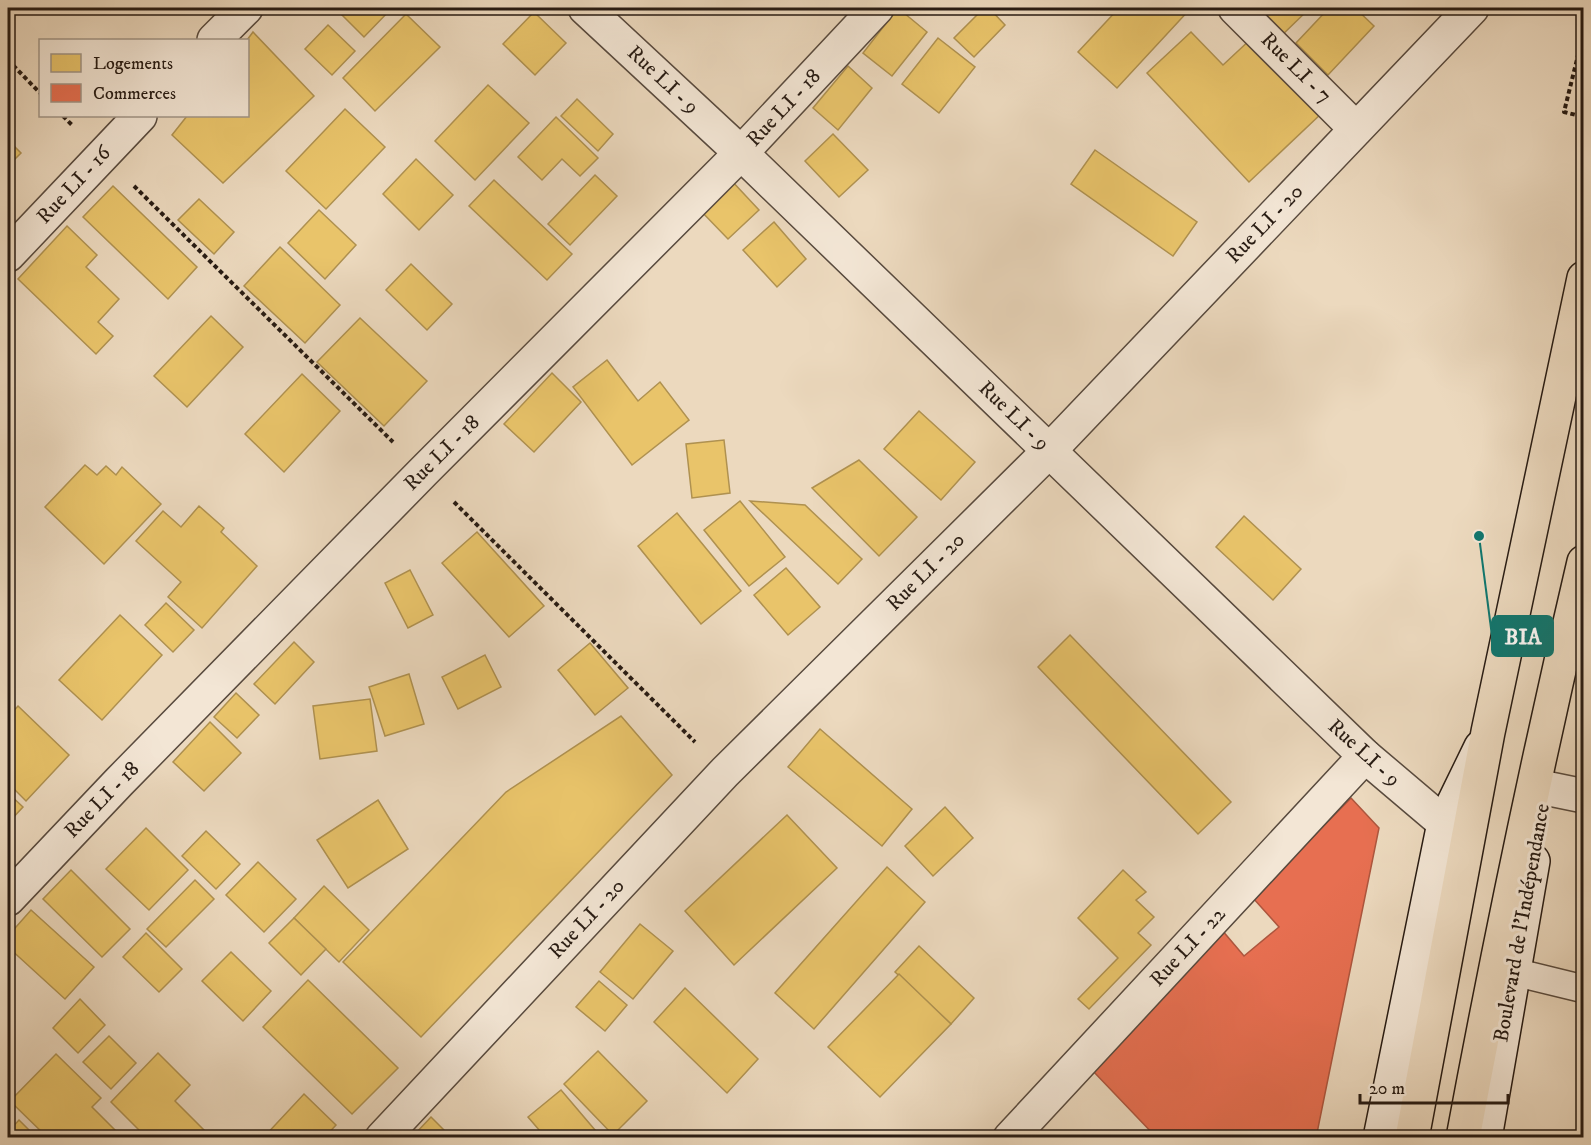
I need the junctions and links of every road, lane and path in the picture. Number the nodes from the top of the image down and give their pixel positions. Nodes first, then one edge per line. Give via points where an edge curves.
1 (246, 8) edge
2 (585, 8) edge
3 (877, 8) edge
4 (1235, 8) edge
5 (1472, 8) edge
6 (1584, 31) edge
7 (215, 39) edge
8 (8, 60) edge
9 (39, 92) edge
10 (139, 117) edge
11 (1584, 117) edge
12 (1356, 129) junction
13 (741, 153) junction
14 (8, 255) edge
15 (1584, 278) edge
16 (1049, 451) junction
17 (1584, 562) edge
18 (1488, 732) junction
19 (1541, 744) junction
20 (1365, 756) junction
21 (1545, 788) junction
22 (1584, 796) edge
23 (1444, 823) junction
24 (8, 899) edge
25 (1506, 960) junction
26 (1584, 988) edge
27 (382, 1137) edge
28 (1010, 1137) edge
29 (1380, 1137) edge
30 (1412, 1137) edge
31 (1463, 1137) edge
32 (1485, 1137) edge

1 - 7 street
2 - 13 street, Rue LI - 9
3 - 13 street, Rue LI - 18
4 - 12 street, Rue LI - 7
5 - 12 street, Rue LI - 20
6 - 11 path via 1564,112
8 - 9 path
10 - 14 street, Rue LI - 16
12 - 16 street, Rue LI - 20
13 - 16 street, Rue LI - 9
13 - 24 street, Rue LI - 18 via 118,782
15 - 18 main road
16 - 20 street, Rue LI - 9
16 - 27 street, Rue LI - 20 via 725,772
17 - 19 main road, Boulevard de l'Indépendance
18 - 23 street
18 - 30 main road
19 - 21 street, Boulevard de l'Indépendance
19 - 25 main road, Boulevard de l'Indépendance
20 - 23 street, Rue LI - 9
20 - 28 street, Rue LI - 22
21 - 22 street
21 - 25 street, Boulevard de l'Indépendance
23 - 29 street
25 - 26 lane
25 - 31 main road
25 - 32 street, Boulevard de l'Indépendance

